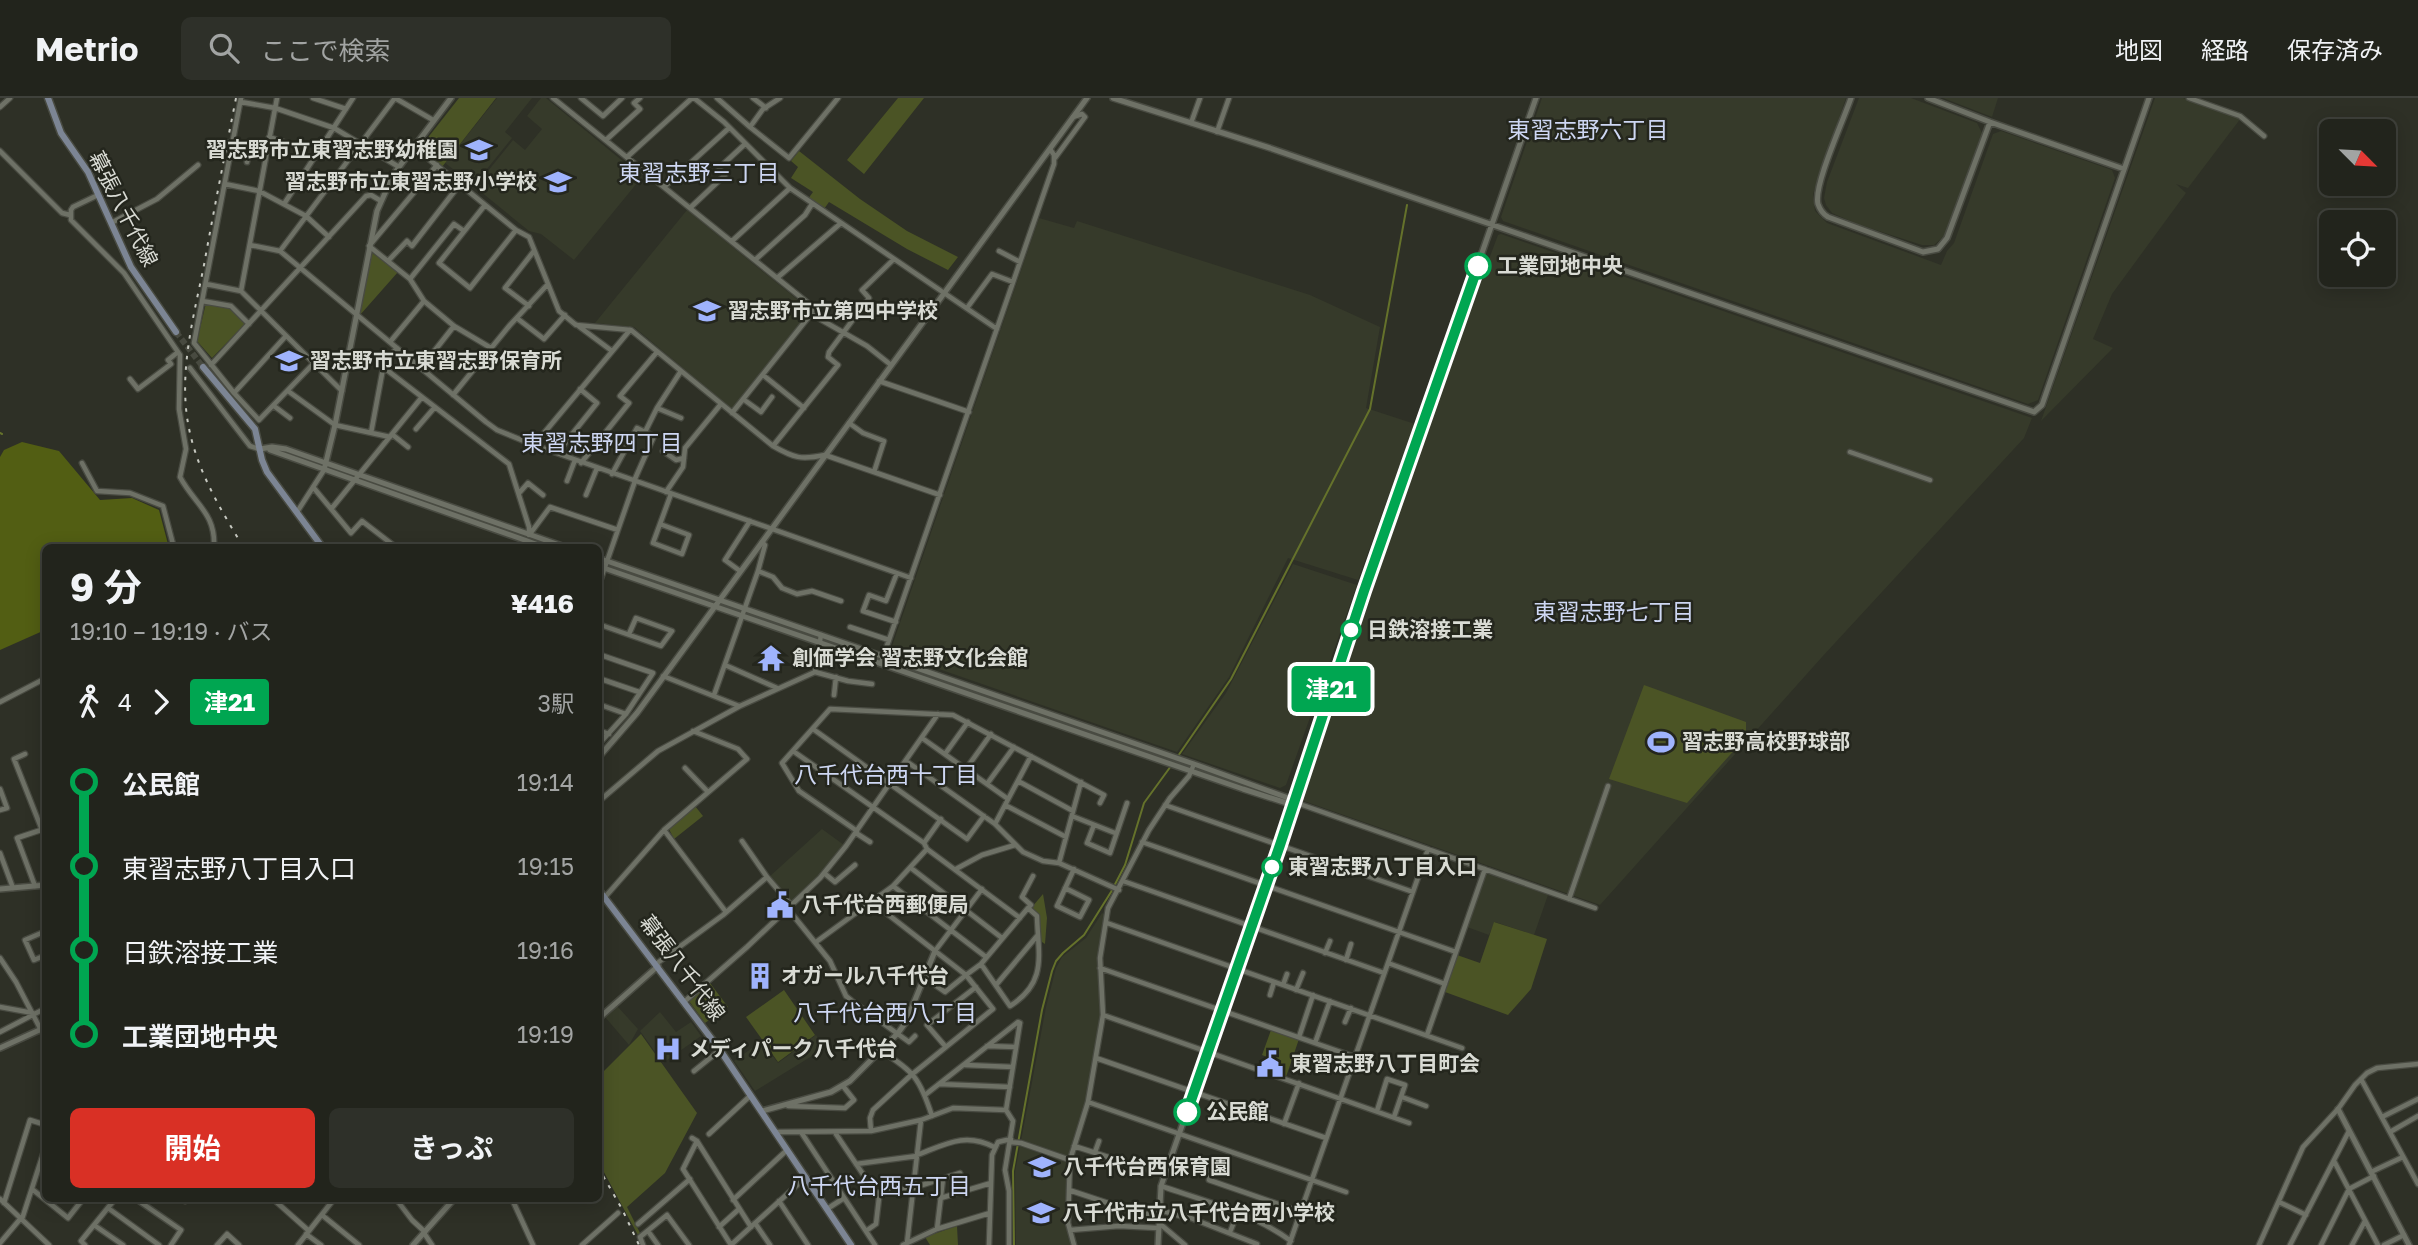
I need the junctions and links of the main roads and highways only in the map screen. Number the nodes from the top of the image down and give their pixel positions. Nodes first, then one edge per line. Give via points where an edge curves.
1 (48, 98) edge
2 (176, 332) tunnel mouth
3 (203, 367) tunnel mouth
4 (320, 544) edge
5 (602, 892) edge
6 (851, 1245) edge

1 - 2 main road, 幕張八千代線 via 61,133 82,162 131,267
3 - 4 main road via 255,429 267,472
5 - 6 main road, 幕張八千代線 via 720,1050

